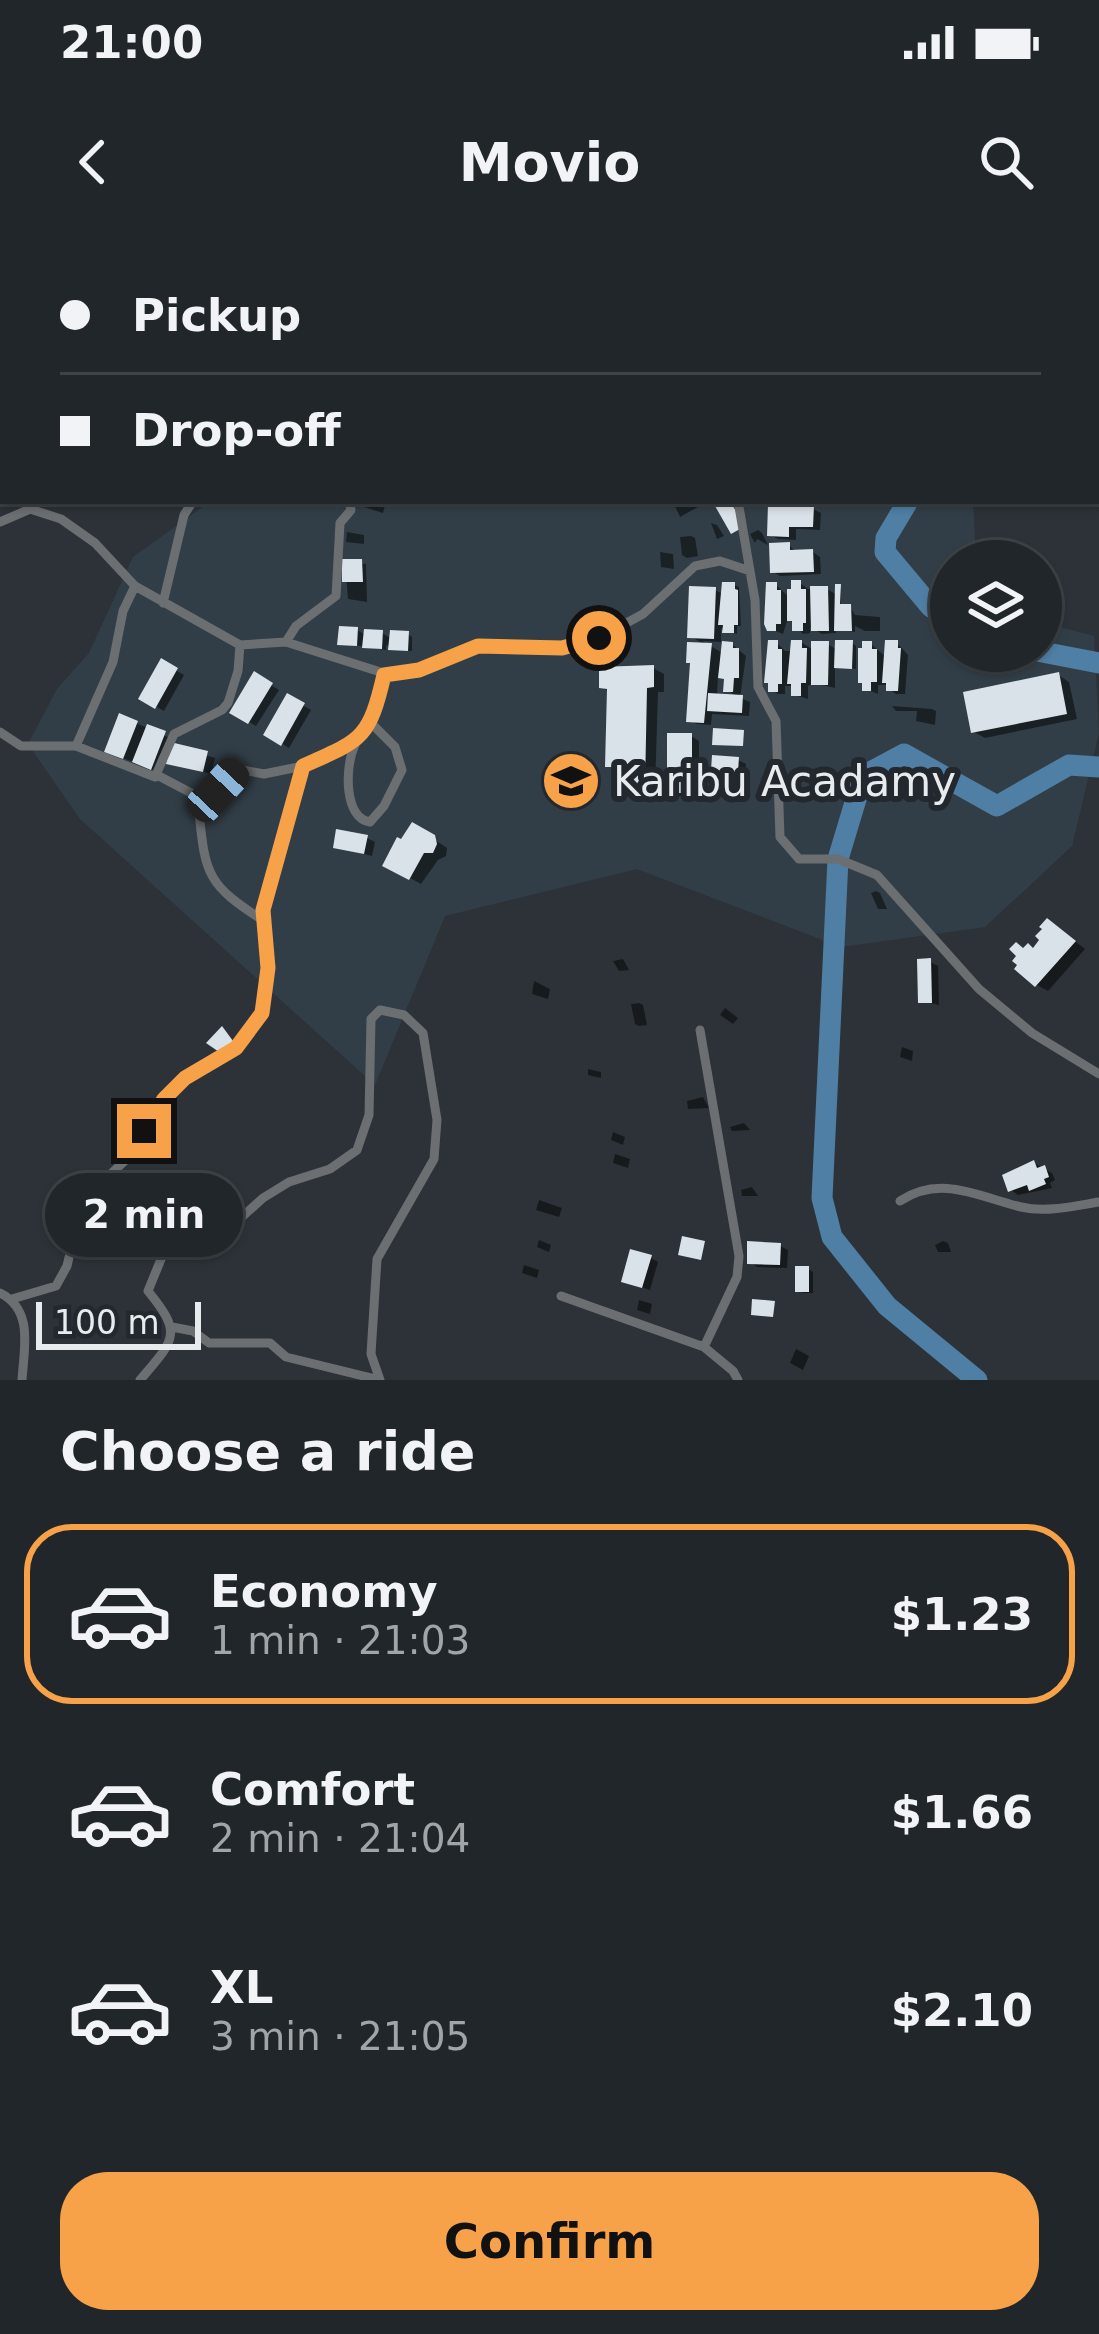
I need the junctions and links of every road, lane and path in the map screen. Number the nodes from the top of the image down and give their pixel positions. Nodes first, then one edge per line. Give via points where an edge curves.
1 (191, 504) edge
2 (350, 504) edge
3 (739, 504) edge
4 (0, 522) edge
5 (750, 571) junction
6 (135, 586) junction
7 (163, 603) junction
8 (286, 642) junction
9 (240, 645) junction
10 (384, 675) junction
11 (369, 722) junction
12 (0, 733) edge
13 (358, 741) junction
14 (76, 746) junction
15 (303, 766) junction
16 (157, 775) junction
17 (199, 811) junction
18 (264, 922) junction
19 (700, 1030) dead end
20 (1099, 1074) edge
21 (900, 1201) dead end
22 (1099, 1202) edge
23 (0, 1293) edge
24 (561, 1295) dead end
25 (12, 1299) junction
26 (172, 1327) junction
27 (704, 1347) junction
28 (22, 1380) edge
29 (140, 1380) edge
30 (380, 1380) edge
31 (738, 1380) edge

1 - 7 street
2 - 8 street via 340,523 336,596
3 - 5 street
4 - 6 street via 30,508 61,519
5 - 10 street via 720,561 695,566 643,614 576,645 478,646
5 - 20 street via 758,687 776,721 780,837 799,859 838,859 877,875 979,989
6 - 7 street
6 - 14 street
7 - 9 street
8 - 9 street
8 - 10 street
9 - 16 street via 228,703 174,734
10 - 11 street
11 - 13 street
11 - 13 street via 394,747 402,770 370,822 353,812 349,773
12 - 14 street via 21,746
13 - 15 street
14 - 16 street
15 - 17 street via 236,770
15 - 18 street
16 - 17 street via 193,794
17 - 18 street via 204,866 227,898
18 - 25 street via 262,1013 236,1048 164,1099 128,1158 89,1194 56,1286
19 - 27 street via 739,1256
21 - 22 street via 932,1188 1040,1209
23 - 25 street
24 - 27 street
25 - 28 street via 25,1327
26 - 29 street
26 - 30 street via 208,1343 270,1343 286,1357
26 - 30 street via 148,1291 168,1242 223,1234 263,1198 357,1150 369,1114 371,1019 380,1010 404,1015 424,1033 437,1120 434,1160 377,1258 371,1354
27 - 31 street

